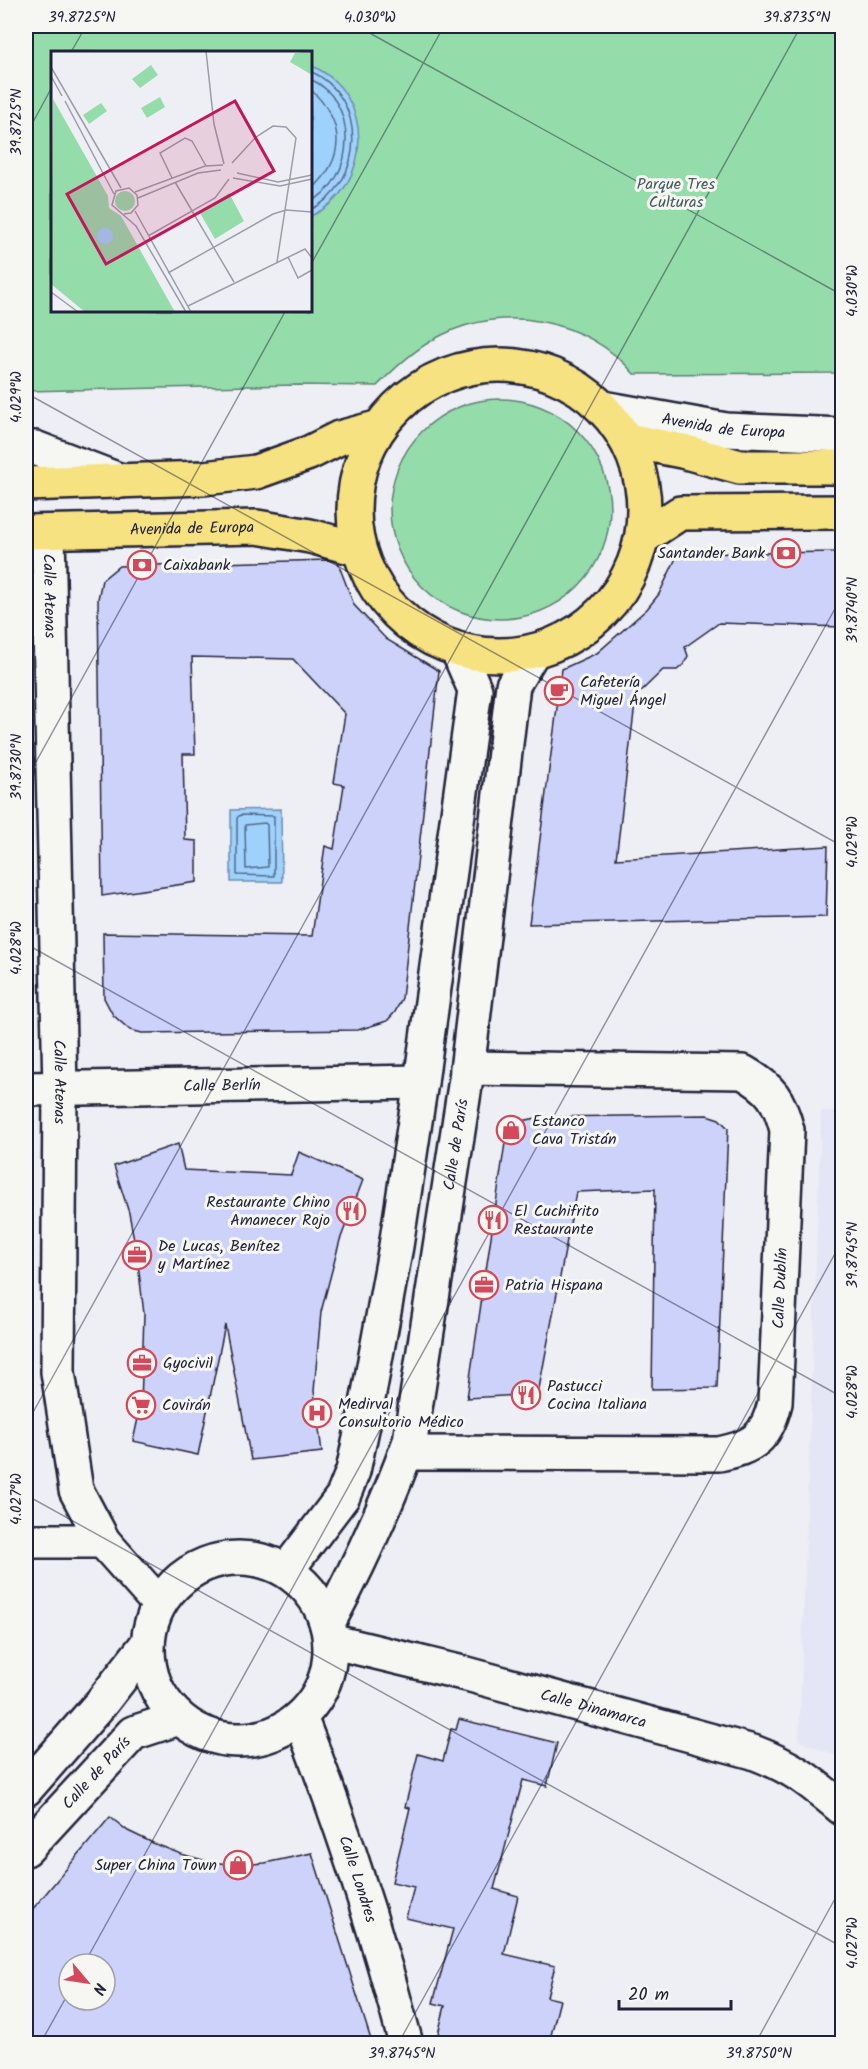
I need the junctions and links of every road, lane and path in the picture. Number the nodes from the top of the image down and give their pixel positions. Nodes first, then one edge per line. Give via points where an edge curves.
1 (603, 408) junction
2 (380, 427) junction
3 (843, 435) edge
4 (627, 440) junction
5 (26, 448) edge
6 (843, 467) edge
7 (121, 481) junction
8 (26, 484) edge
9 (843, 512) edge
10 (37, 532) edge
11 (642, 538) junction
12 (358, 549) junction
13 (458, 651) junction
14 (534, 652) junction
15 (467, 1068) junction
16 (421, 1082) junction
17 (26, 1089) edge
18 (60, 1089) junction
19 (406, 1453) junction
20 (26, 1541) edge
21 (104, 1541) junction
22 (287, 1570) junction
23 (159, 1604) junction
24 (328, 1633) junction
25 (148, 1643) junction
26 (300, 1717) junction
27 (179, 1718) junction
28 (26, 1789) edge
29 (843, 1808) edge
30 (26, 1849) edge
31 (406, 2043) edge

1 - 2 main road, Avenida de Europa via 569,382 529,367 487,365 446,374 409,396
1 - 3 street, Avenida de Europa via 726,430
1 - 4 main road, Avenida de Europa
2 - 7 main road via 339,438 256,472
2 - 12 main road, Avenida de Europa via 358,475 353,507
4 - 6 main road, Avenida de Europa via 740,467
4 - 11 main road, Avenida de Europa via 639,471 644,504
5 - 7 street
7 - 8 main road
9 - 11 main road via 680,513
10 - 12 main road, Avenida de Europa via 257,527
10 - 18 street, Calle Atenas
11 - 14 main road, Avenida de Europa via 628,577 604,611 571,636
12 - 13 main road, Avenida de Europa via 373,584 395,613 424,636
13 - 14 main road, Avenida de Europa via 495,656
13 - 16 street via 475,690
14 - 15 street, Calle de París via 513,685
15 - 19 street, Calle de París via 443,1240
15 - 19 street, Calle Dublín via 743,1072 772,1093 787,1130 775,1403 771,1421 746,1448 719,1454
16 - 18 street, Calle Berlín
16 - 22 street via 383,1321 353,1470 343,1496
17 - 18 street, Calle Berlín
18 - 21 street, Calle Atenas via 58,1372 76,1490
19 - 24 street, Calle de París via 393,1491
20 - 21 street
21 - 23 street, Calle Atenas
22 - 23 street via 240,1557 216,1560 194,1569 174,1584
22 - 24 street via 319,1604
23 - 25 street
24 - 26 street via 330,1662 324,1683
24 - 29 street, Calle Dinamarca via 753,1752 787,1765
25 - 27 street via 150,1671 161,1697
25 - 28 street
26 - 27 street via 278,1731 227,1739 201,1732
26 - 31 street, Calle Londres via 334,1803 380,1944
27 - 30 street, Calle de París via 133,1733

